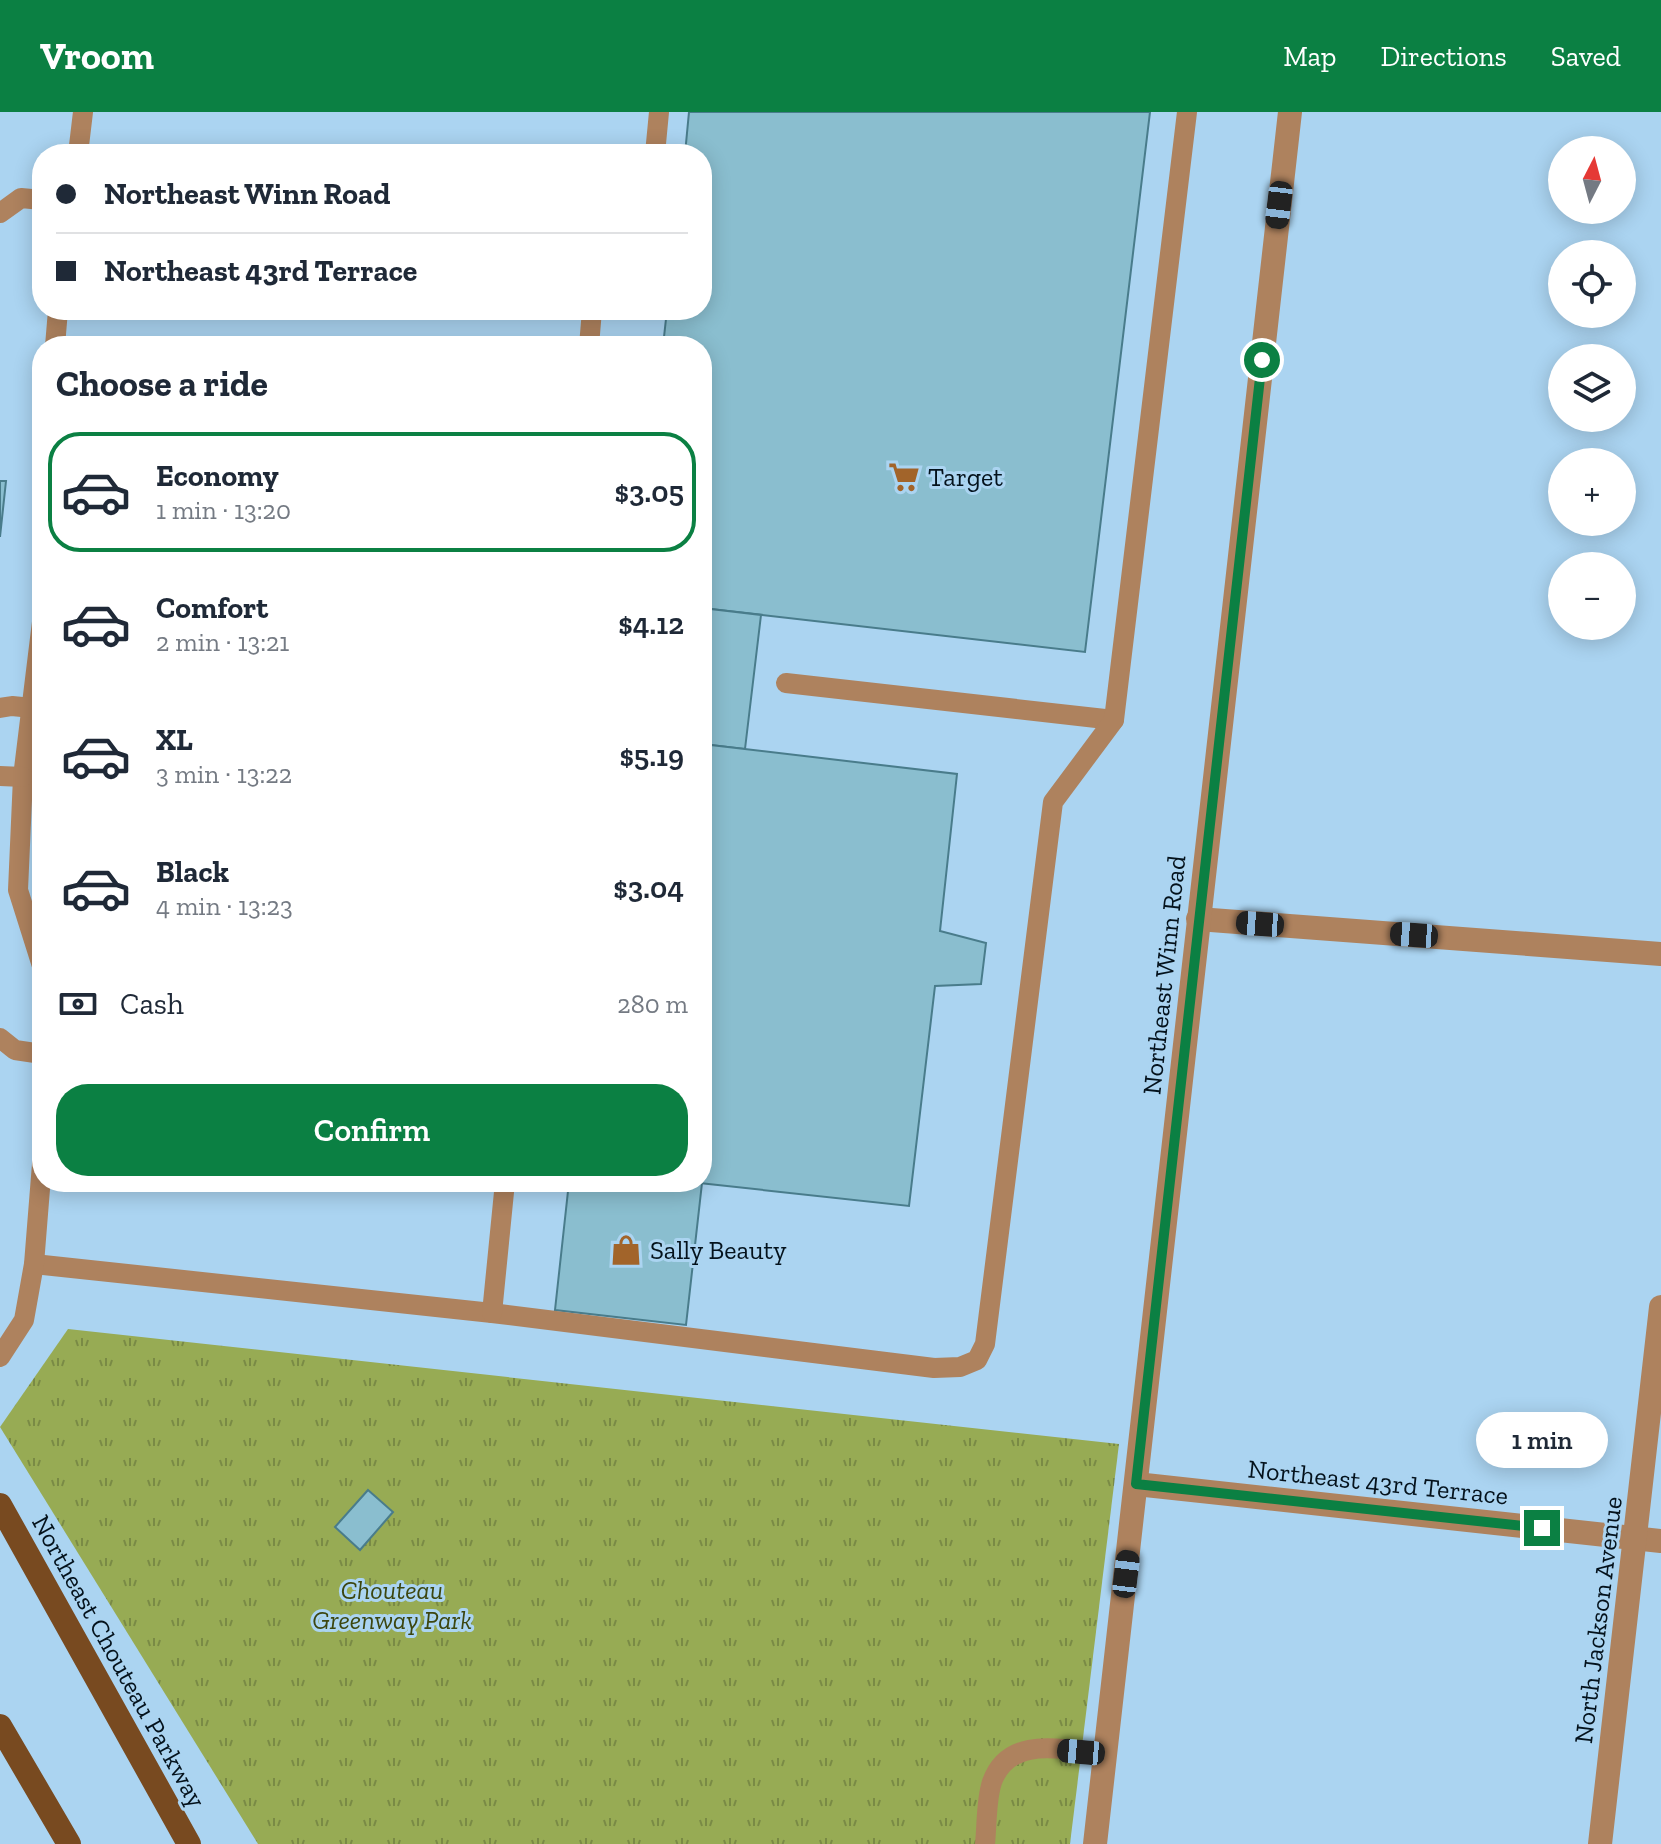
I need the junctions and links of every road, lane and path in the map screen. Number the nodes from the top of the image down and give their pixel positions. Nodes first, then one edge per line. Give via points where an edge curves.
1 (83, 112) edge
2 (659, 112) edge
3 (1187, 112) edge
4 (1290, 112) edge
5 (79, 144) edge
6 (656, 144) edge
7 (32, 199) edge
8 (0, 213) edge
9 (786, 683) dead end
10 (0, 708) edge
11 (32, 708) joint
12 (1114, 720) junction
13 (0, 776) edge
14 (23, 777) junction
15 (1198, 919) junction
16 (32, 934) edge
17 (1661, 954) edge
18 (1, 1047) edge
19 (32, 1053) edge
20 (40, 1192) edge
21 (504, 1192) edge
22 (34, 1264) junction
23 (1661, 1307) edge
24 (492, 1313) junction
25 (0, 1357) edge
26 (1136, 1484) junction
27 (0, 1505) edge
28 (1636, 1538) junction
29 (1661, 1541) edge
30 (0, 1726) edge
31 (1106, 1754) junction
32 (69, 1844) edge
33 (189, 1844) edge
34 (985, 1844) edge
35 (1095, 1844) edge
36 (1600, 1844) edge

1 - 5 lane
2 - 6 lane
3 - 12 lane
4 - 15 street, Northeast Winn Road
7 - 8 lane via 21,198
9 - 12 lane
10 - 11 lane
11 - 14 lane
12 - 24 lane via 1053,802 985,1344 977,1360 934,1368
13 - 14 lane
14 - 16 lane via 18,890
15 - 17 street
15 - 26 street, Northeast Winn Road
18 - 19 lane
20 - 22 lane
21 - 24 lane
22 - 24 lane
22 - 25 lane via 24,1320
23 - 28 street, North Jackson Avenue
26 - 28 street, Northeast 43rd Terrace
26 - 31 street, Northeast Winn Road
27 - 33 main road, Northeast Chouteau Parkway
28 - 29 street, Northeast 43rd Terrace
28 - 36 street, North Jackson Avenue
30 - 32 main road
31 - 34 lane via 1030,1748 1005,1759 992,1784
31 - 35 street, Northeast Winn Road

